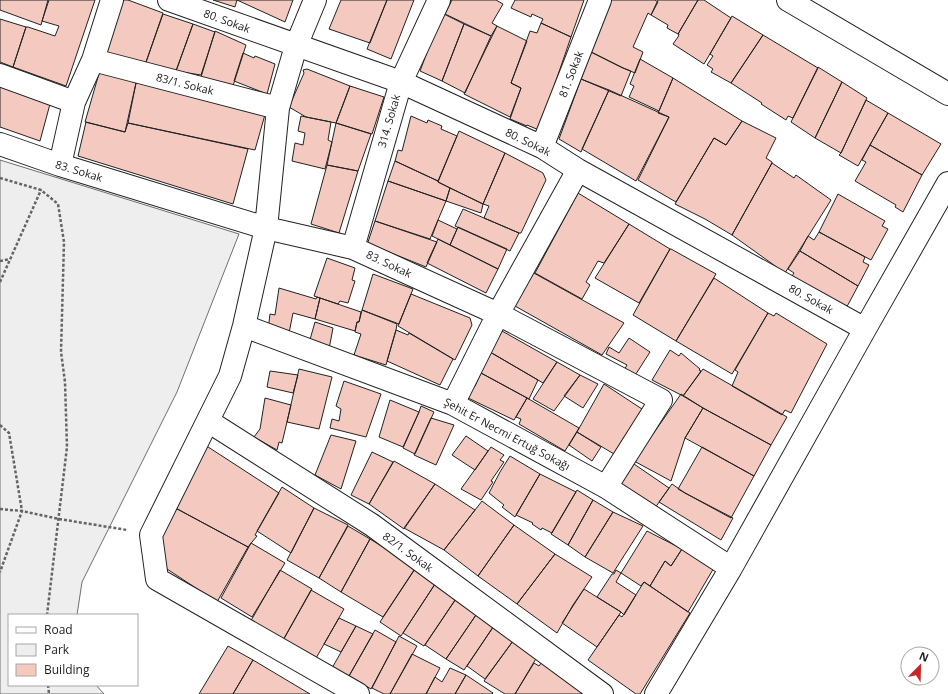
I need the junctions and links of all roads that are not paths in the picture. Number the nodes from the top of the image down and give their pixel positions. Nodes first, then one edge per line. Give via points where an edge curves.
1 (112, 0) edge
2 (169, 0) edge
3 (315, 0) edge
4 (439, 0) edge
5 (600, 0) edge
6 (788, 0) edge
7 (296, 46) junction
8 (93, 60) junction
9 (0, 75) edge
10 (401, 82) junction
11 (948, 94) edge
12 (74, 102) junction
13 (278, 108) junction
14 (0, 144) edge
15 (542, 148) junction
16 (60, 165) junction
17 (578, 170) junction
18 (948, 183) edge
19 (266, 228) junction
20 (353, 248) junction
21 (498, 314) junction
22 (244, 326) junction
23 (865, 329) junction
24 (453, 404) junction
25 (208, 420) junction
26 (606, 487) junction
27 (731, 568) junction
28 (358, 694) edge
29 (602, 694) edge
30 (656, 694) edge

1 - 8 street
2 - 7 street, 80. Sokak
3 - 7 street
4 - 10 street, 314. Sokak
5 - 15 street, 81. Sokak
6 - 11 street
7 - 10 street, 80. Sokak
7 - 13 street
8 - 12 street
8 - 13 street, 83/1. Sokak
9 - 12 street
10 - 15 street, 80. Sokak
10 - 20 street, 314. Sokak
12 - 16 street
13 - 19 street
14 - 16 street, 83. Sokak
15 - 17 street, 80. Sokak
16 - 19 street, 83. Sokak
17 - 21 street
17 - 23 street, 80. Sokak
18 - 23 street
19 - 20 street, 83. Sokak
19 - 22 street
20 - 21 street, 83. Sokak
21 - 24 street
21 - 26 street, 83. Sokak via 661,400
22 - 24 street, Şehit Er Necmi Ertuğ Sokağı
22 - 25 street via 230,376
23 - 27 street
24 - 26 street, Şehit Er Necmi Ertuğ Sokağı
25 - 28 street via 151,535 157,579
25 - 29 street, 82/1. Sokak via 372,525
26 - 27 street, Şehit Er Necmi Ertuğ Sokağı
27 - 30 street

